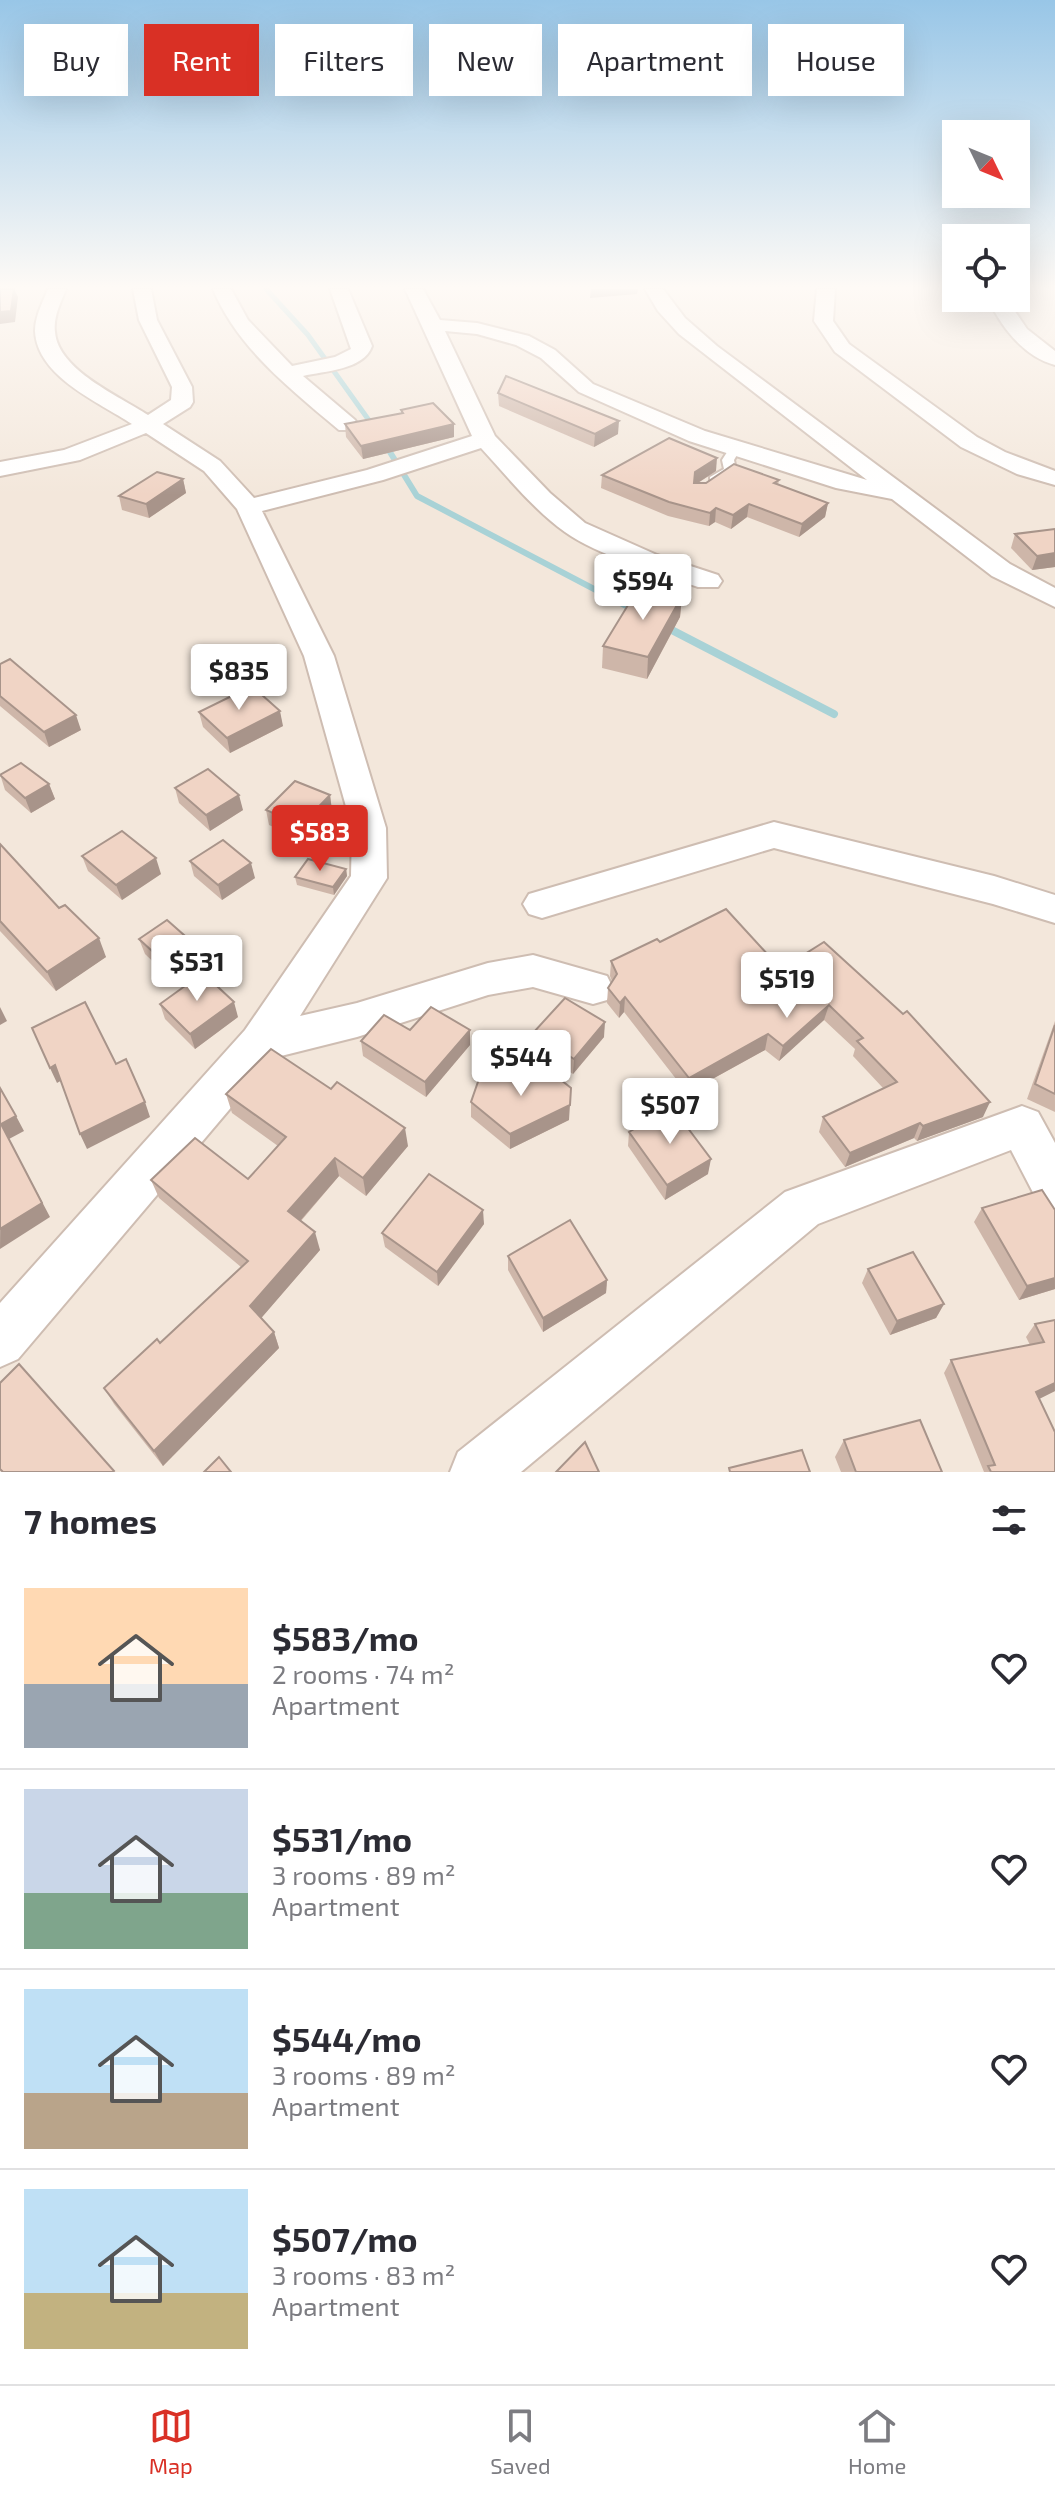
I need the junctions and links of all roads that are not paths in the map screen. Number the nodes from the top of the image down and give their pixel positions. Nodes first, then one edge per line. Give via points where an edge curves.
1 (54, 358) edge
2 (167, 358) edge
3 (273, 358) edge
4 (349, 358) edge
5 (448, 358) edge
6 (553, 358) edge
7 (721, 358) edge
8 (855, 358) edge
9 (286, 373) junction
10 (146, 423) junction
11 (347, 425) edge
12 (485, 439) junction
13 (735, 448) junction
14 (0, 469) edge
15 (1055, 478) edge
16 (699, 491) edge
17 (899, 493) junction
18 (248, 507) junction
19 (708, 581) dead end
20 (1055, 599) edge
21 (542, 904) dead end
22 (1055, 909) edge
23 (593, 988) dead end
24 (260, 1043) junction
25 (1055, 1188) edge
26 (0, 1341) edge
27 (478, 1472) edge

1 - 10 street via 84,385
2 - 10 street via 182,387 182,402
3 - 9 street
4 - 9 street
5 - 12 street
6 - 13 street via 586,388
7 - 17 street
8 - 15 street via 971,443 1013,466
9 - 11 street
10 - 14 street via 93,449
10 - 18 street via 212,466
12 - 18 street via 375,475
12 - 19 street via 576,528
13 - 16 lane via 728,460 730,470
13 - 17 street via 844,483
17 - 20 street via 1001,570
18 - 24 street via 319,656 369,828 369,878
21 - 22 street via 774,835
23 - 24 street via 533,971
24 - 26 street
25 - 27 street via 1022,1126 802,1208

